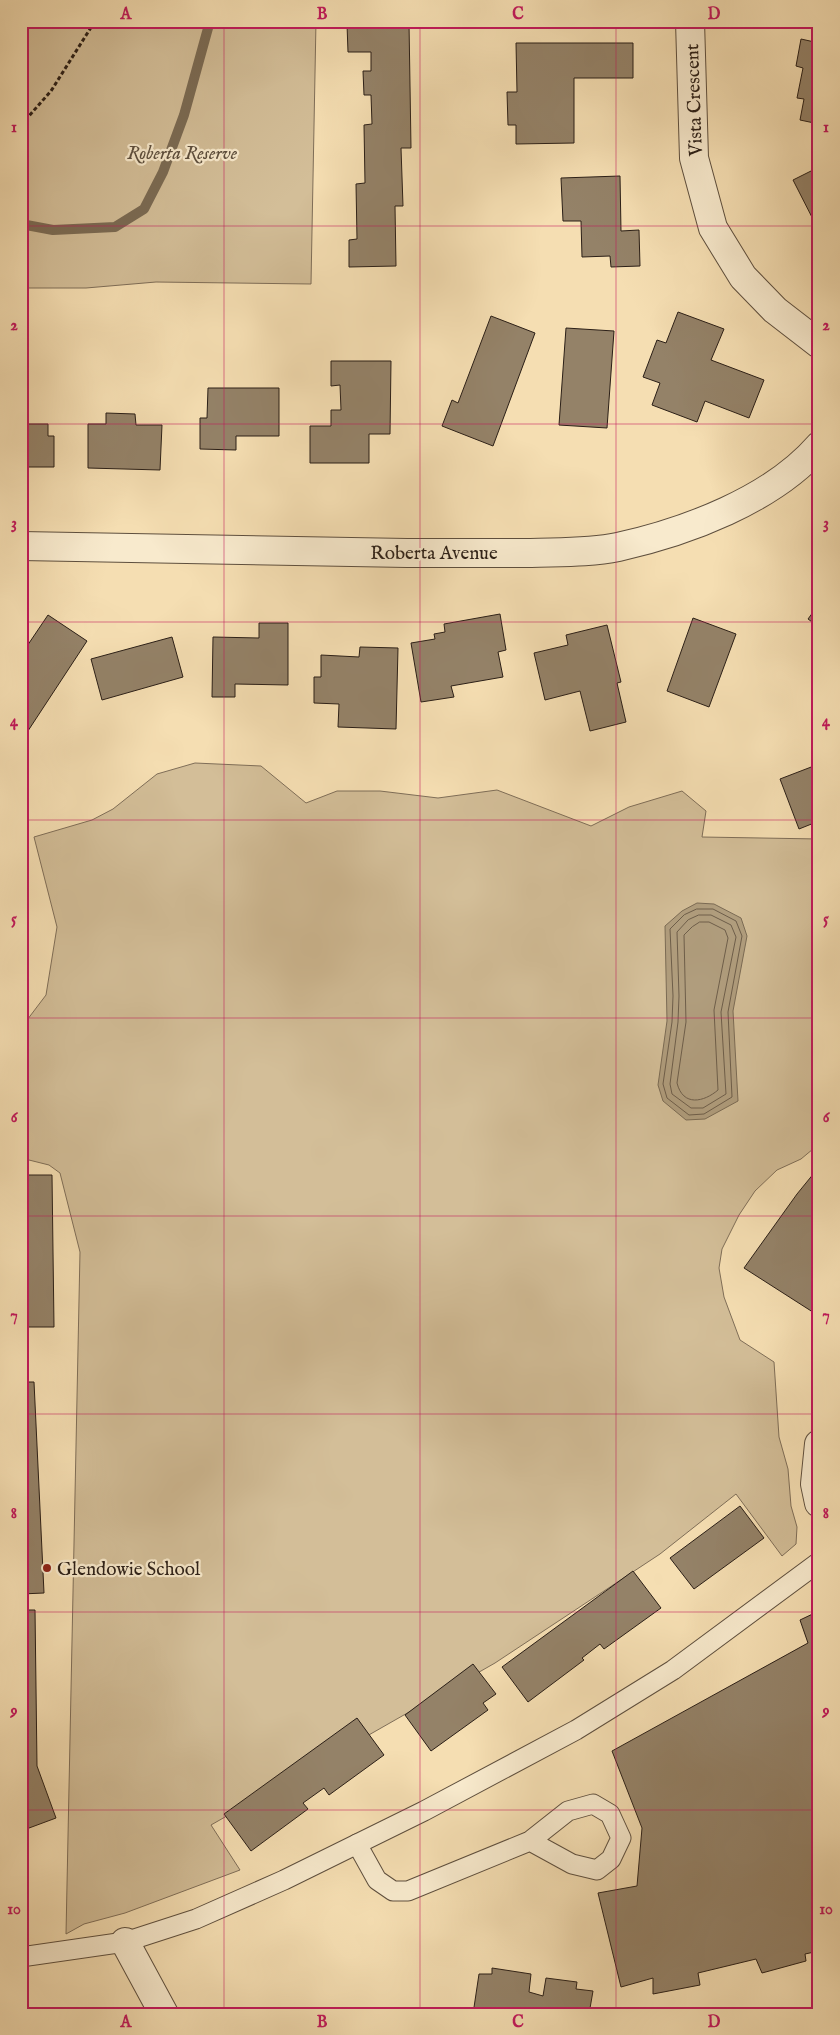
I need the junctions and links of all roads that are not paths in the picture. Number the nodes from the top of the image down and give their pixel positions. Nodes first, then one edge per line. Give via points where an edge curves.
1 (690, 21) edge
2 (819, 344) edge
3 (819, 446) edge
4 (21, 546) edge
5 (819, 1444) edge
6 (819, 1503) edge
7 (819, 1562) edge
8 (530, 1841) dead end
9 (357, 1844) junction
10 (125, 1942) junction
11 (21, 1957) edge
12 (164, 2014) edge

1 - 2 street, Vista Crescent via 694,158 713,228 743,277 775,310
3 - 4 street, Roberta Avenue via 784,477 755,496 685,528 617,547 568,552 452,553
5 - 6 street via 815,1484
7 - 9 lane via 673,1670 576,1730
8 - 9 lane via 408,1891 393,1891 377,1880
9 - 10 lane via 196,1919
10 - 11 lane
10 - 12 street

